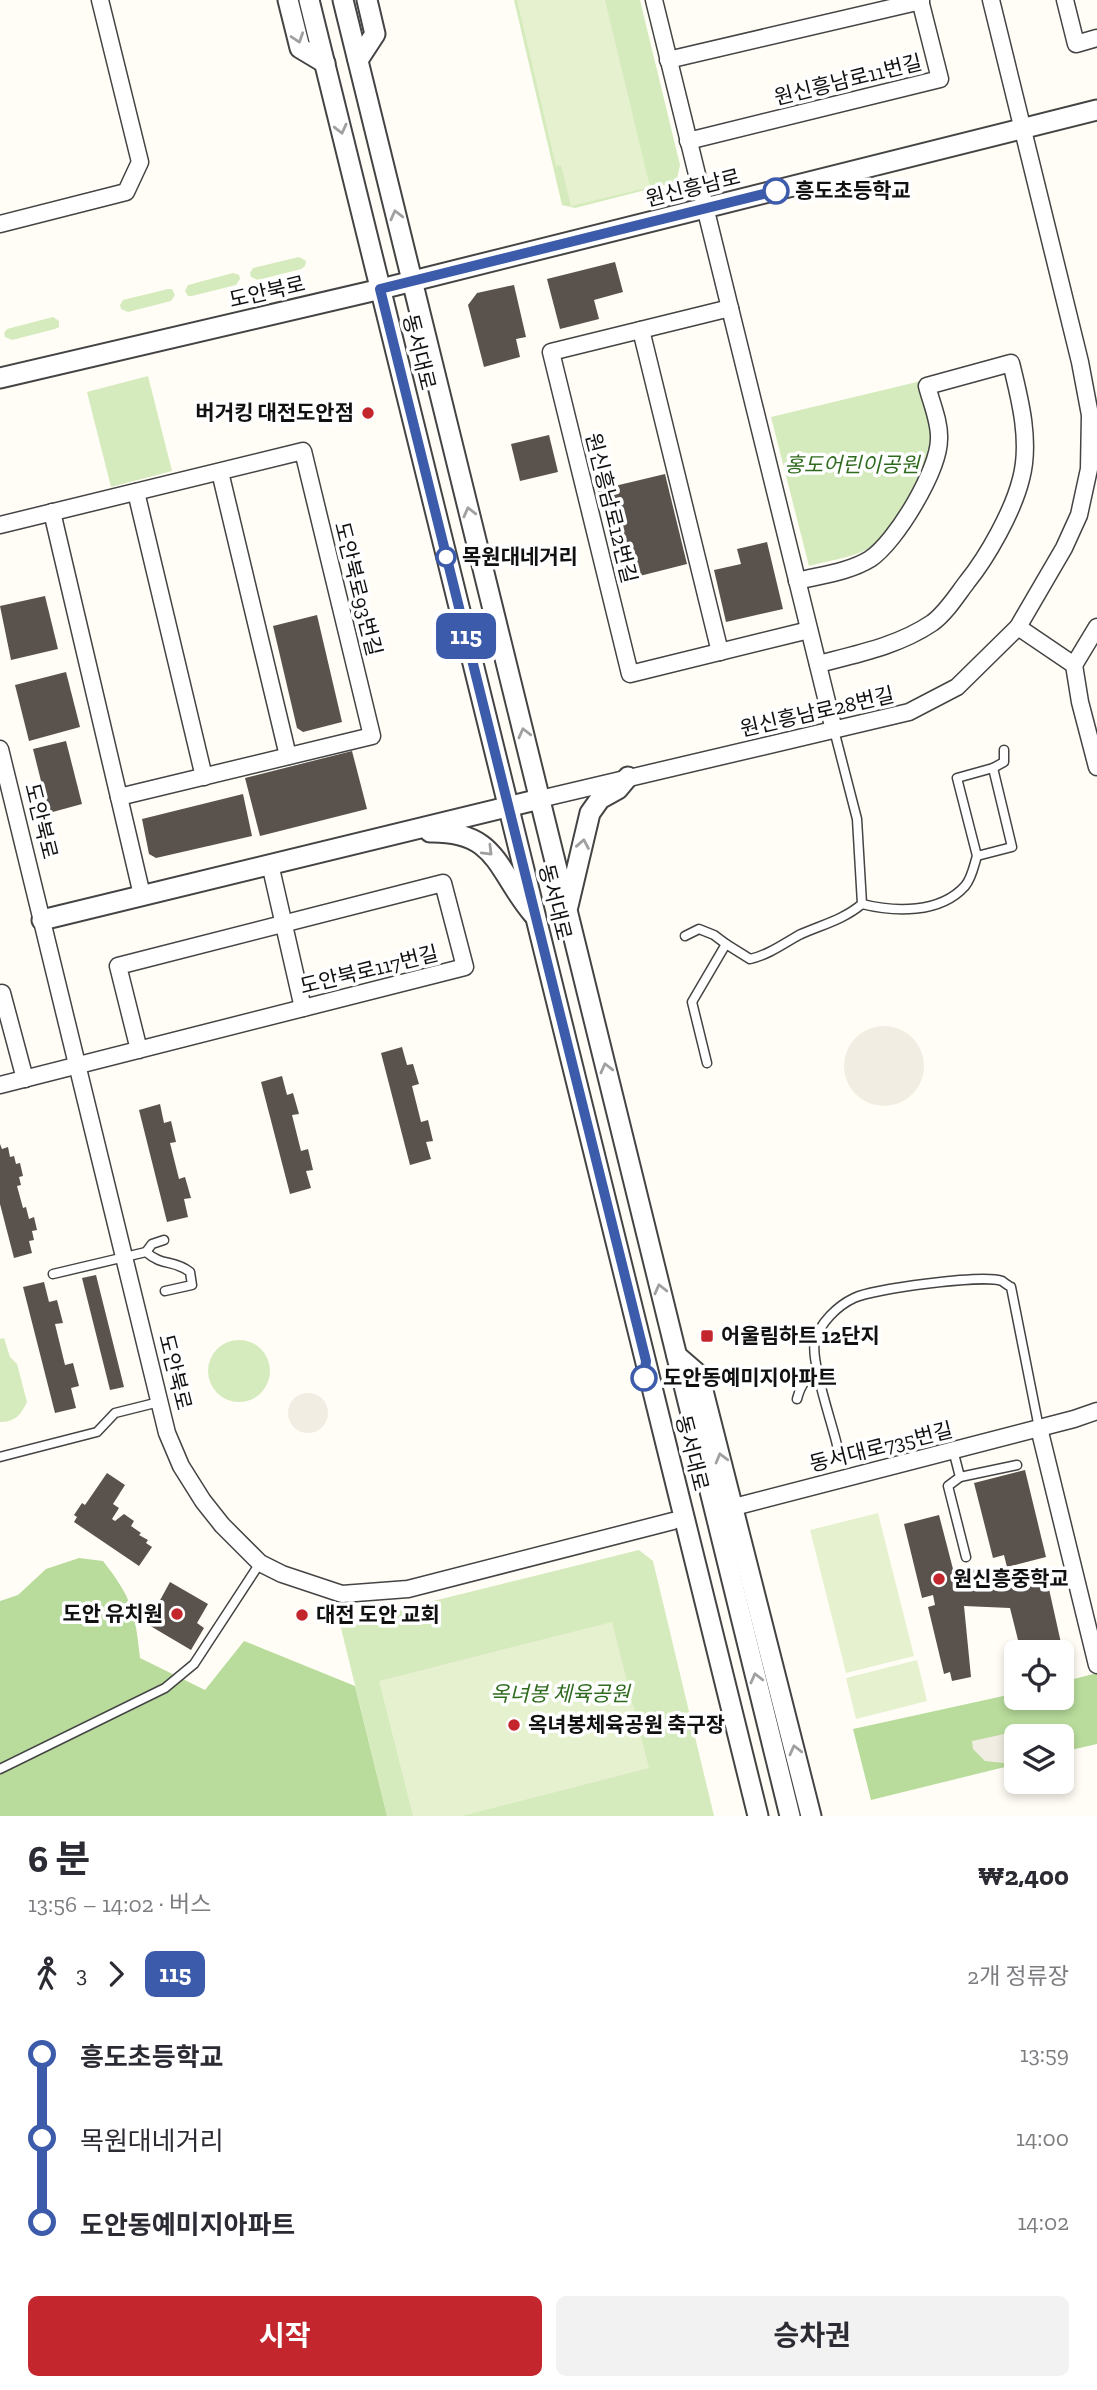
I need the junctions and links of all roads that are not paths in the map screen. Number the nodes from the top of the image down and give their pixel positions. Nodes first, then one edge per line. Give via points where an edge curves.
1 (100, 0) edge
2 (288, 0) edge
3 (309, 0) edge
4 (344, 0) edge
5 (367, 0) edge
6 (654, 0) edge
7 (921, 0) edge
8 (991, 0) edge
9 (1065, 0) edge
10 (1097, 38) edge
11 (358, 60) junction
12 (668, 60) junction
13 (325, 63) junction
14 (1097, 110) edge
15 (1023, 129) junction
16 (688, 141) junction
17 (705, 208) junction
18 (0, 223) edge
19 (413, 281) junction
20 (380, 289) junction
21 (730, 308) junction
22 (641, 330) junction
23 (1097, 358) edge
24 (1080, 362) junction
25 (0, 378) edge
26 (220, 472) junction
27 (136, 492) junction
28 (52, 512) junction
29 (0, 525) edge
30 (797, 581) junction
31 (1097, 626) edge
32 (1018, 627) junction
33 (809, 630) junction
34 (720, 652) junction
35 (818, 664) junction
36 (1074, 665) junction
37 (834, 730) junction
38 (0, 749) edge
39 (1004, 750) dead end
40 (288, 756) junction
41 (1097, 767) edge
42 (993, 768) junction
43 (204, 777) junction
44 (628, 777) junction
45 (119, 797) junction
46 (540, 799) junction
47 (507, 807) junction
48 (401, 833) junction
49 (977, 856) junction
50 (270, 864) junction
51 (142, 895) junction
52 (862, 904) junction
53 (567, 910) junction
54 (536, 918) junction
55 (42, 920) junction
56 (284, 924) junction
57 (685, 936) dead end
58 (726, 943) junction
59 (1, 993) edge
60 (303, 1009) junction
61 (139, 1050) junction
62 (707, 1063) dead end
63 (78, 1065) junction
64 (25, 1079) junction
65 (0, 1085) edge
66 (164, 1240) dead end
67 (146, 1252) junction
68 (124, 1256) junction
69 (52, 1274) dead end
70 (165, 1291) dead end
71 (677, 1356) junction
72 (646, 1361) junction
73 (818, 1371) junction
74 (797, 1399) dead end
75 (159, 1402) junction
76 (1097, 1410) edge
77 (1039, 1428) junction
78 (837, 1445) dead end
79 (953, 1450) junction
80 (0, 1457) edge
81 (1017, 1465) dead end
82 (960, 1478) junction
83 (733, 1507) junction
84 (673, 1521) junction
85 (966, 1557) dead end
86 (260, 1563) junction
87 (1092, 1621) edge
88 (1097, 1665) edge
89 (0, 1769) edge
90 (745, 1816) edge
91 (758, 1816) edge
92 (790, 1816) edge
93 (811, 1816) edge

1 - 18 street via 140,162 126,192
2 -> 13 street via 300,48
3 - 13 street, 동서대로
4 - 11 street, 동서대로
5 - 11 street via 375,34
6 - 12 street
7 - 12 street, 원신흥남로11번길
7 - 16 street, 원신흥남로11번길 via 940,79
8 - 15 street, 원신흥남로28번길
9 - 10 street via 1076,44
19 -> 11 street, 동서대로
12 - 16 street
13 -> 20 street, 동서대로
14 - 15 street, 원신흥남로
15 - 17 street, 원신흥남로
15 - 24 street, 원신흥남로28번길
16 - 17 street
17 - 19 street, 원신흥남로
17 - 21 street
19 - 20 street, 원신흥남로
46 -> 19 street, 동서대로
20 - 25 street, 도안북로
20 - 47 street, 동서대로
21 - 22 street, 원신흥남로12번길
21 - 30 street
22 - 34 street
22 - 34 street, 원신흥남로12번길 via 551,352 630,674
23 - 24 street
24 - 32 street, 원신흥남로28번길 via 1090,415 1089,468 1079,515
26 - 27 street, 도안북로93번길
26 - 40 street
26 - 40 street, 도안북로93번길 via 303,451 369,722 372,736
27 - 28 street, 도안북로93번길
27 - 43 street
28 - 29 street, 도안북로93번길
28 - 45 street
30 - 33 street
30 - 35 street via 848,568 888,543 934,466 940,438 927,386 1012,363 1021,405 1022,478 983,561 935,621 877,649
31 - 36 street
32 - 36 street
32 - 37 street, 원신흥남로28번길 via 957,687 909,712
33 - 34 street, 원신흥남로12번길
33 - 35 street
35 - 37 street
36 - 41 street
37 - 44 street, 원신흥남로28번길
37 - 52 lane via 857,819
38 - 55 street, 도안북로
39 - 42 lane via 1004,762
40 - 43 street, 도안북로93번길
42 - 49 lane via 1012,847
42 - 49 lane via 957,778
43 - 45 street, 도안북로93번길
44 - 46 street, 원신흥남로28번길
53 -> 44 street via 590,813
45 - 51 street
46 - 47 street
46 - 53 street, 동서대로
47 - 48 street
47 - 54 street, 동서대로
48 - 50 street
48 -> 54 street via 446,832 484,844
49 - 52 lane via 965,886 932,906 886,910
50 - 51 street
50 - 56 street
51 - 55 street
52 - 58 lane via 848,916 763,956 750,959
71 -> 53 street, 동서대로
54 - 72 street, 동서대로
55 - 63 street, 도안북로
56 - 60 street
56 - 60 street, 도안북로117번길 via 443,884 465,967
56 - 61 street, 도안북로117번길 via 118,966
57 - 58 lane via 699,929
58 - 62 lane via 692,1002
59 - 64 street
60 - 61 street, 도안북로117번길
61 - 63 street, 도안북로117번길
63 - 64 street, 도안북로117번길
63 - 68 street, 도안북로
64 - 65 street, 도안북로117번길
66 - 67 lane
67 - 68 lane
67 - 70 lane via 156,1261 178,1263 190,1272 191,1285
68 - 69 lane
68 - 75 street, 도안북로
83 -> 71 street via 699,1376
92 -> 71 street, 동서대로
72 - 84 street via 642,1395
72 - 91 street, 동서대로
73 - 74 lane via 800,1386
73 - 77 lane via 815,1342 823,1324 853,1298 942,1283 1002,1281 1011,1287
73 - 78 lane
75 - 80 lane via 115,1413 97,1432
75 - 86 street, 도안북로 via 181,1466 222,1525
76 - 77 street, 동서대로735번길
77 - 79 street, 동서대로735번길
77 - 87 street
79 - 82 lane
79 - 83 street, 동서대로735번길
81 - 82 lane
82 - 85 lane via 948,1486
93 -> 83 street
84 - 86 street, 도안북로 via 408,1589 342,1594
84 - 90 street
86 - 89 lane via 194,1664 165,1688
87 - 88 street

